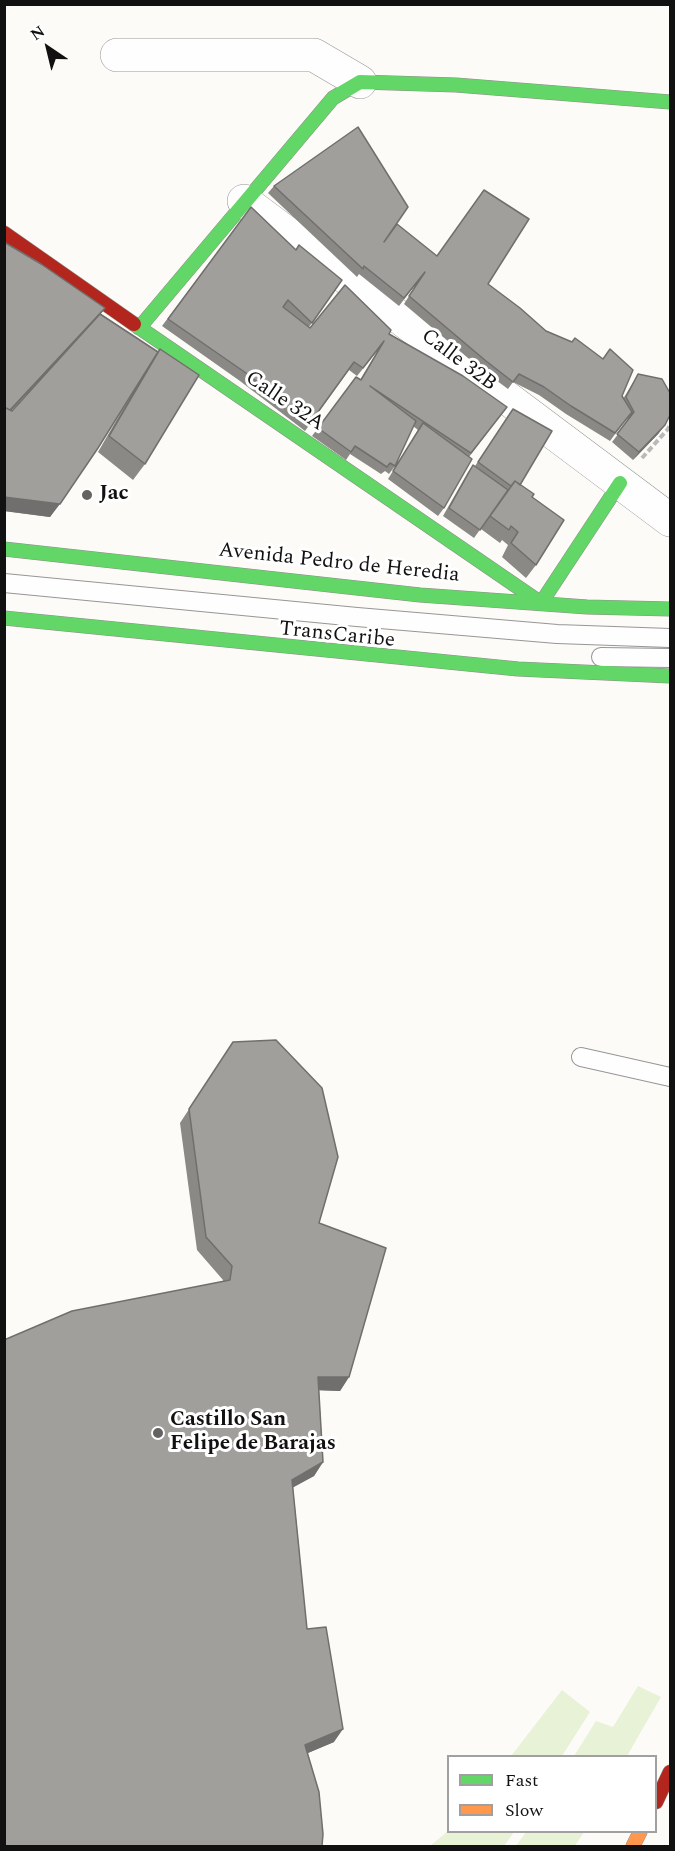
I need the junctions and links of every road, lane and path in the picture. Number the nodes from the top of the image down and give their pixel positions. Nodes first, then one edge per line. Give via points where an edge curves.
1 (117, 55) dead end
2 (360, 82) junction
3 (670, 102) edge
4 (244, 201) junction
5 (4, 233) edge
6 (138, 328) junction
7 (670, 424) edge
8 (620, 483) junction
9 (670, 520) edge
10 (4, 549) edge
11 (4, 583) edge
12 (4, 602) edge
13 (541, 603) junction
14 (670, 609) edge
15 (4, 618) edge
16 (670, 638) edge
17 (670, 657) edge
18 (670, 676) edge
19 (582, 1056) dead end
20 (670, 1077) edge
21 (670, 1772) edge
22 (657, 1800) edge

1 - 2 street via 314,55
2 - 3 main road via 456,85
2 - 4 main road via 333,98
4 - 6 main road
4 - 8 street, Calle 32B
5 - 6 main road, Calle 32A
6 - 13 main road, Calle 32A
7 - 8 path
8 - 9 street, Calle 32B
8 - 13 main road
10 - 13 main road, Avenida Pedro de Heredia via 390,592
11 - 16 lane, TransCaribe via 557,634
12 - 17 lane, TransCaribe via 478,650
13 - 14 main road, Avenida Pedro de Heredia
15 - 18 main road via 518,669
19 - 20 lane
21 - 22 main road

